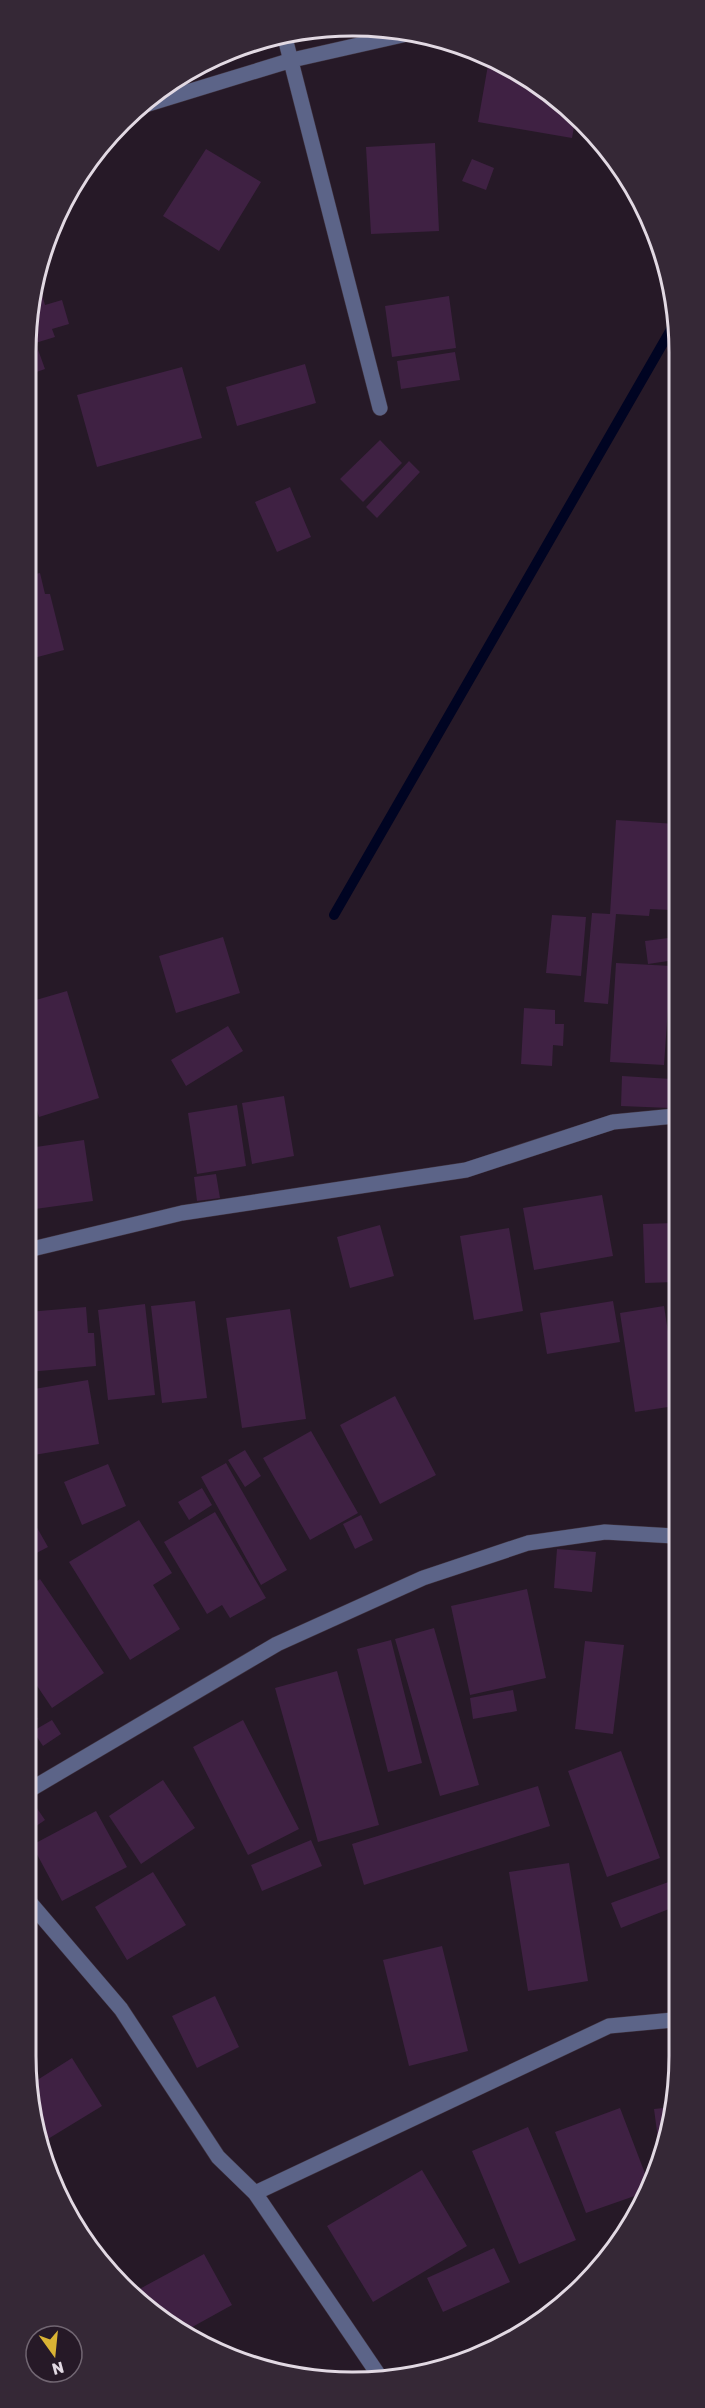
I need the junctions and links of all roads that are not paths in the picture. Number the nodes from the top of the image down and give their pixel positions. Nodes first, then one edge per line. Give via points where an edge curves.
1 (388, 38) edge
2 (287, 43) edge
3 (292, 60) junction
4 (162, 100) edge
5 (380, 408) dead end
6 (669, 1117) edge
7 (36, 1248) edge
8 (669, 1536) edge
9 (36, 1786) edge
10 (36, 1910) edge
11 (669, 2020) edge
12 (255, 2193) junction
13 (376, 2371) edge

1 - 3 street
2 - 3 street
3 - 4 street
3 - 5 street
6 - 7 street via 613,1122 466,1170 182,1213
8 - 9 street via 605,1532 528,1543 423,1578 278,1644
10 - 12 street via 121,2009 218,2157
11 - 12 street via 609,2026
12 - 13 street

